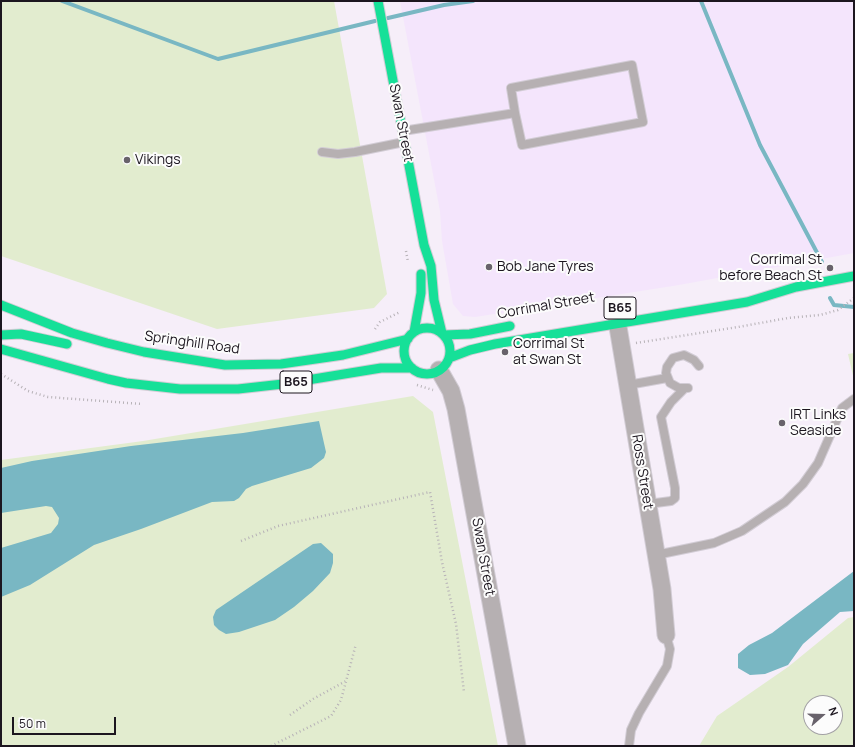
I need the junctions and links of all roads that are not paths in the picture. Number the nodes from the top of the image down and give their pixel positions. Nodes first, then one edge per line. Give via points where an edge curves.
1 (379, 3) edge
2 (515, 113) junction
3 (403, 131) junction
4 (405, 142) junction
5 (322, 152) dead end
6 (424, 245) junction
7 (854, 276) edge
8 (796, 287) junction
9 (760, 288) dead end
10 (1, 306) edge
11 (616, 313) junction
12 (521, 324) dead end
13 (443, 334) junction
14 (1, 335) edge
15 (411, 335) junction
16 (74, 346) dead end
17 (1, 349) edge
18 (96, 350) dead end
19 (144, 352) junction
20 (444, 364) junction
21 (698, 366) dead end
22 (412, 368) junction
23 (667, 378) junction
24 (628, 385) junction
25 (854, 399) edge
26 (648, 504) junction
27 (656, 555) junction
28 (666, 635) joint
29 (517, 746) edge
30 (628, 746) edge

1 - 3 main road, Swan Street
2 - 2 lane via 511,88 632,65 643,122 522,145
2 - 3 lane
3 - 4 main road, Swan Street
4 - 5 lane via 355,152
4 - 6 main road, Swan Street
6 - 13 main road, Swan Street via 431,266 434,300
6 - 15 main road, Swan Street via 421,293
7 - 8 main road, Corrimal Street / B65
8 - 9 main road, Corrimal Street / B65
8 - 11 main road, Corrimal Street / B65 via 747,302
10 - 19 main road, Springhill Road / B65 via 72,333
11 - 20 main road, Corrimal Street / B65 via 470,350
11 - 24 street, Ross Street
12 - 13 main road, Corrimal Street / B65 via 470,334
13 - 15 main road, B65 via 428,328
13 - 20 main road via 450,346
14 - 16 main road via 21,334
15 - 19 main road, Springhill Road / B65 via 342,355 281,364 225,365
15 - 22 main road via 405,354
17 - 22 main road, B65 via 108,379 180,389 238,389 381,368
18 - 19 main road via 118,353
20 - 22 main road, B65 via 428,374
20 - 29 street, Swan Street via 456,409
21 - 23 lane via 690,356 678,356 669,362 666,368
23 - 24 lane
23 - 26 lane via 674,386 687,388 668,406 661,417 675,498 671,501
24 - 26 street, Ross Street
25 - 27 lane via 842,408 818,463 803,484 785,502 742,531 714,543
26 - 27 street, Ross Street
27 - 28 street, Ross Street
28 - 30 lane via 670,653 667,666 639,713 631,730

